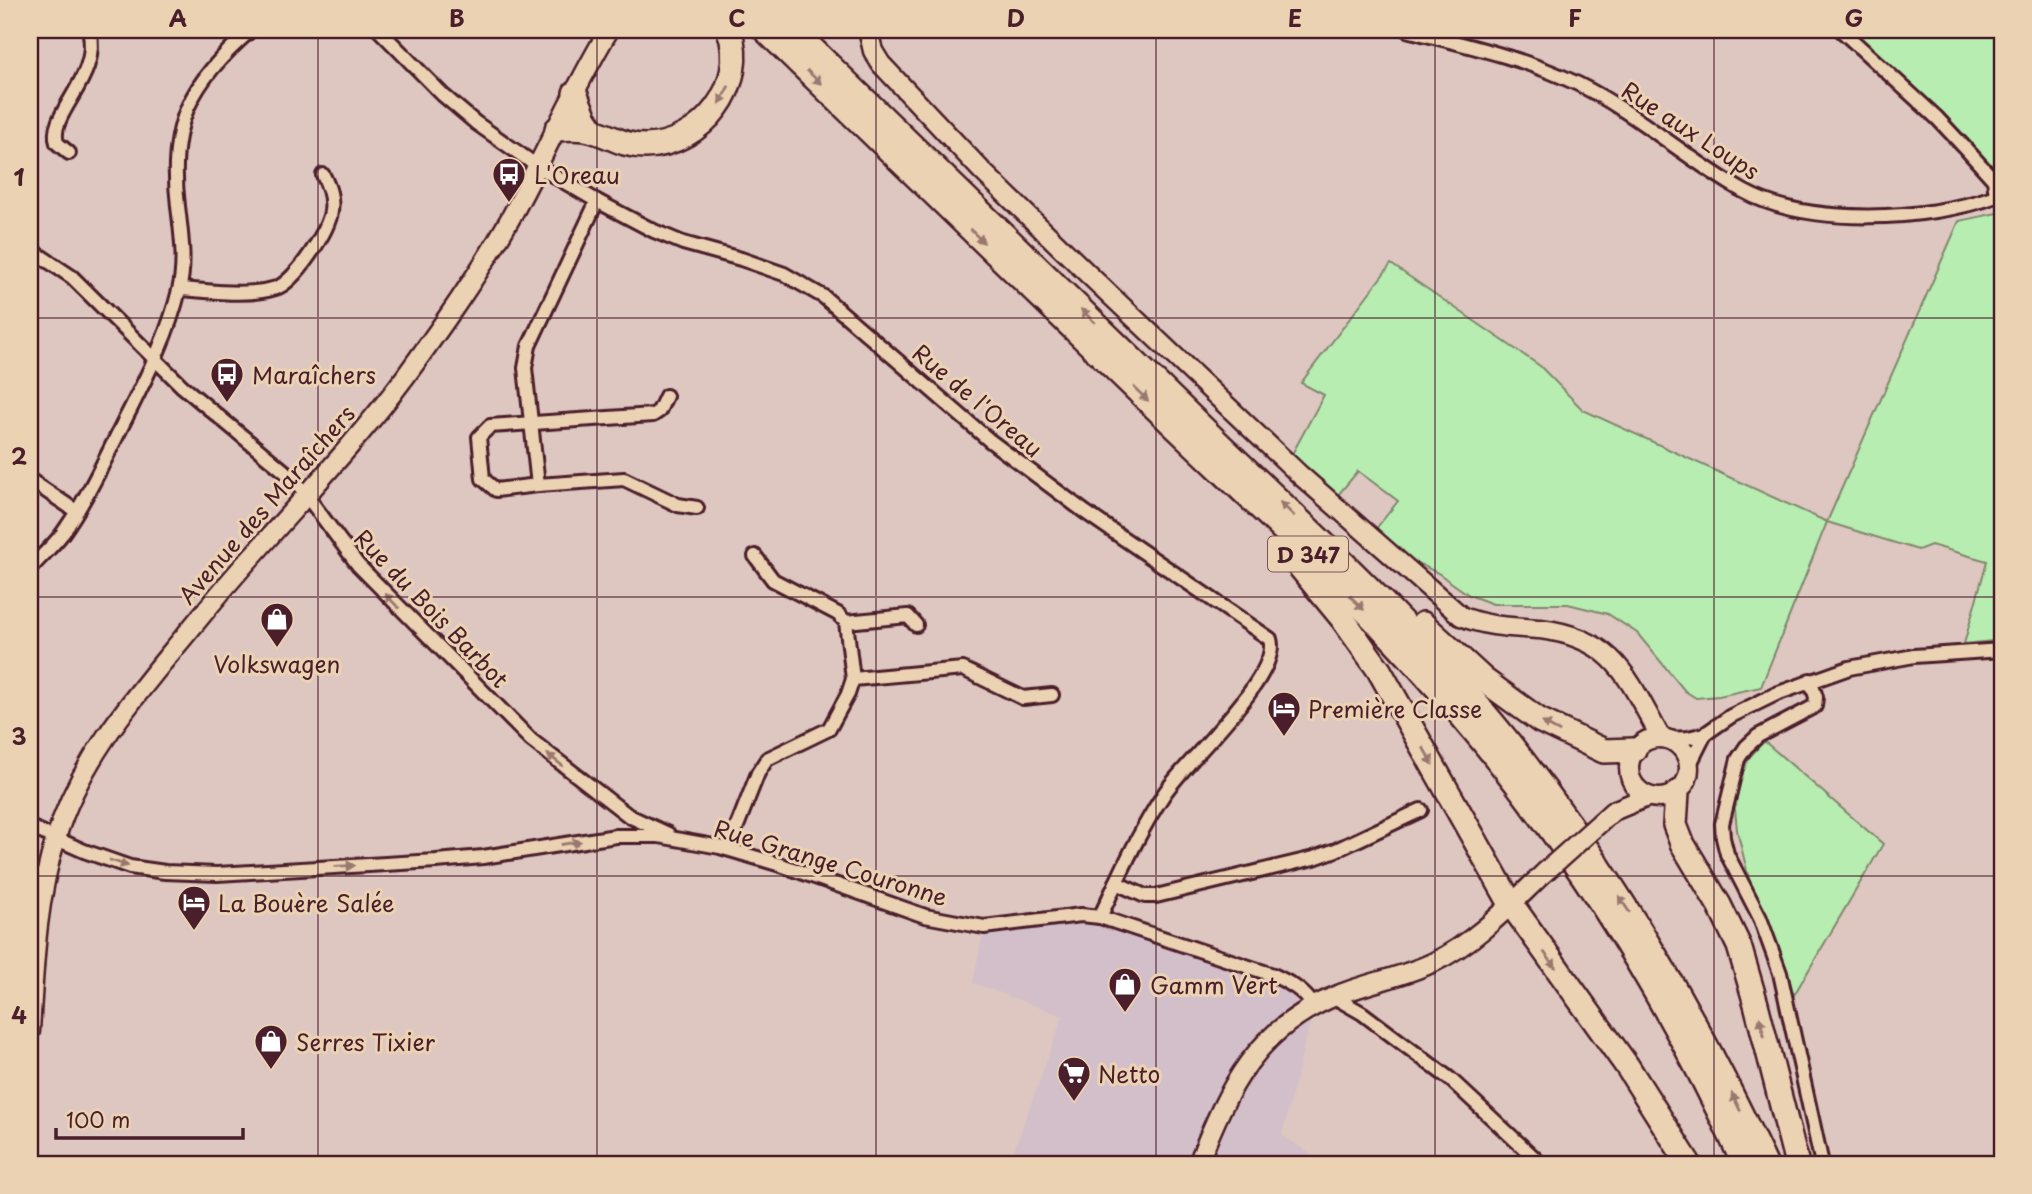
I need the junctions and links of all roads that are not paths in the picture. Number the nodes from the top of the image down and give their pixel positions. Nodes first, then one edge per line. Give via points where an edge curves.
1 (89, 30) edge
2 (251, 30) edge
3 (379, 30) edge
4 (609, 30) edge
5 (729, 30) edge
6 (765, 30) edge
7 (793, 30) edge
8 (869, 30) edge
9 (1407, 30) edge
10 (1842, 30) edge
11 (575, 93) junction
12 (556, 129) junction
13 (594, 131) junction
14 (69, 153) dead end
15 (537, 166) junction
16 (323, 175) dead end
17 (1999, 197) edge
18 (597, 201) junction
19 (30, 250) edge
20 (180, 289) junction
21 (156, 359) junction
22 (666, 396) dead end
23 (530, 422) junction
24 (30, 480) edge
25 (538, 485) junction
26 (308, 495) junction
27 (1250, 499) junction
28 (697, 508) dead end
29 (76, 511) junction
30 (1330, 550) junction
31 (755, 556) dead end
32 (30, 569) edge
33 (846, 622) junction
34 (916, 625) dead end
35 (2002, 650) edge
36 (853, 679) junction
37 (1810, 680) junction
38 (1052, 695) dead end
39 (1644, 708) junction
40 (1706, 734) junction
41 (1664, 738) junction
42 (1635, 755) junction
43 (1689, 766) junction
44 (1677, 793) junction
45 (1647, 797) junction
46 (1420, 810) dead end
47 (629, 816) junction
48 (1607, 816) junction
49 (30, 827) edge
50 (633, 835) junction
51 (56, 837) junction
52 (680, 839) junction
53 (728, 849) junction
54 (1116, 883) junction
55 (1511, 904) junction
56 (1100, 917) junction
57 (1337, 995) junction
58 (1314, 1006) junction
59 (30, 1031) edge
60 (1198, 1164) edge
61 (1541, 1164) edge
62 (1689, 1164) edge
63 (1744, 1164) edge
64 (1765, 1164) edge
65 (1797, 1164) edge
66 (1822, 1164) edge

1 - 14 street via 92,50 87,68 54,128 57,143
2 - 20 street via 205,78 180,126 175,170
3 - 15 street, Rue de l'Oreau via 443,94
4 - 11 street, Avenue des Maraîchers
5 -> 13 highway via 734,60 731,82 722,102 691,131 647,146 625,145
6 -> 27 highway, D 347
30 -> 7 highway, D 347
8 - 39 street via 881,64 983,172 1300,475 1448,607 1475,622 1578,637 1599,648 1624,672
9 - 17 street, Rue aux Loups via 1532,64 1580,85 1741,190 1774,204 1832,215 1892,216
10 - 17 street via 1937,118 1994,180
11 - 12 street, Avenue des Maraîchers
11 - 13 highway
12 - 13 highway
12 - 15 street, Avenue des Maraîchers
15 - 18 street, Rue de l'Oreau
15 - 26 street, Avenue des Maraîchers via 483,263 427,346 390,398
16 - 20 street via 331,197 327,225 288,281 257,292
18 - 23 street via 529,346 525,368
18 - 54 street, Rue de l'Oreau via 683,243 784,274 824,297 989,440 1270,639 1271,655 1248,694 1166,791
19 - 21 street, Rue du Bois Barbot via 72,277
20 - 21 street
21 - 26 street, Rue du Bois Barbot
21 - 29 street
22 - 23 street via 653,415
23 - 25 street
23 - 25 street via 490,426 479,437 483,479 496,490
24 - 29 street
25 - 28 street via 624,479 678,505
47 -> 26 street, Rue du Bois Barbot via 521,731 358,565
26 - 51 street, Avenue des Maraîchers via 132,699 87,768
27 -> 55 highway via 1379,670
27 -> 63 highway, D 347 via 1415,663 1530,802 1653,986
29 - 32 street
42 -> 30 highway via 1595,748 1522,709
64 -> 30 highway, D 347 via 1675,988 1568,822 1461,686
31 - 33 street via 773,580
33 - 34 street via 908,616
33 - 36 street
35 - 37 street via 1892,659
36 - 38 street via 963,668 1023,698
36 - 53 street via 829,729 768,760 758,773
37 - 40 street via 1756,703
37 - 66 street via 1815,706 1758,736 1738,759 1722,824 1727,854 1760,918 1780,972
39 - 41 street
39 - 42 street
40 - 41 street
40 - 43 street
41 - 42 street
41 - 43 street via 1682,749
42 - 45 street via 1632,782
42 - 48 street via 1623,792
43 - 44 street
44 - 45 street via 1668,798
65 -> 44 highway via 1739,946 1675,825
45 - 48 street
46 - 54 street via 1336,850 1283,866 1145,897
47 - 50 street
47 - 52 street, Rue du Bois Barbot
48 - 55 street, bridge
49 - 51 street, Rue Grange Couronne
51 -> 50 street, Rue Grange Couronne via 130,867 217,874 436,861
50 - 52 street, Rue Grange Couronne
51 - 59 street, Avenue des Maraîchers via 38,926
52 - 53 street, Rue Grange Couronne
53 - 56 street, Rue Grange Couronne via 925,916 984,927 1081,915
54 - 56 street, Rue de l'Oreau
55 - 57 street via 1434,963
55 -> 62 highway via 1627,1066
56 - 58 street, Rue Grange Couronne via 1273,975 1304,993
57 - 58 street
57 - 61 street via 1450,1080
58 - 60 street via 1286,1022 1251,1059 1227,1097

